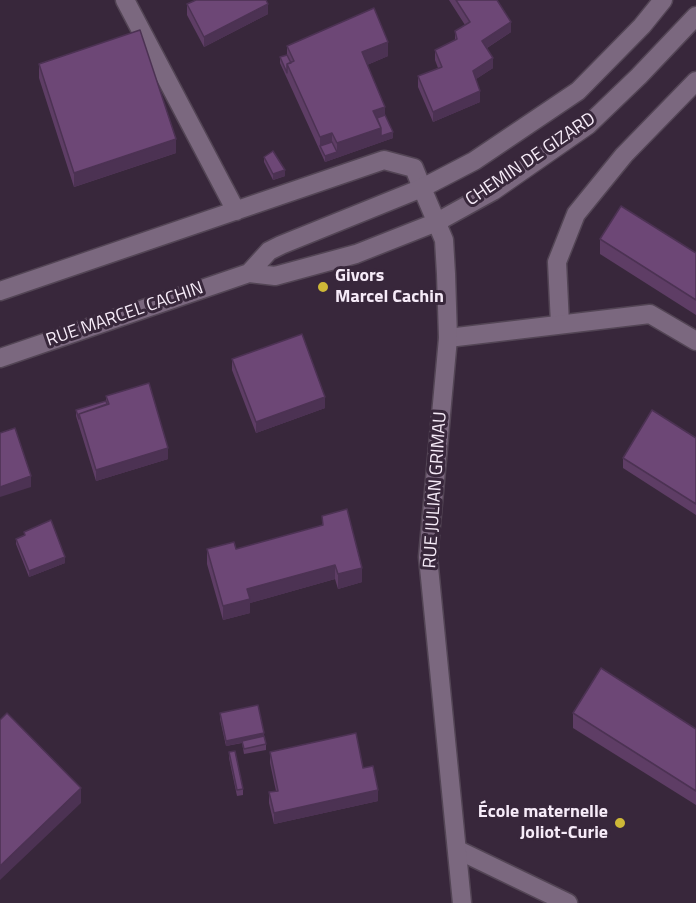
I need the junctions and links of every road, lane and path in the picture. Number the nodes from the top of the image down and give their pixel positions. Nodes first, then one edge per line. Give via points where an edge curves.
1 (125, 0) edge
2 (663, 0) edge
3 (696, 16) edge
4 (696, 81) edge
5 (422, 188) junction
6 (236, 211) junction
7 (437, 222) junction
8 (249, 273) junction
9 (0, 291) edge
10 (560, 324) junction
11 (448, 338) junction
12 (696, 341) edge
13 (0, 358) edge
14 (458, 850) junction
15 (462, 903) edge
16 (568, 903) edge

1 - 6 street
2 - 5 street, CHEMIN DE GIZARD via 578,91 474,161
3 - 7 street, CHEMIN DE GIZARD via 588,125 493,191
4 - 10 street via 624,155 576,214 557,262
5 - 6 street via 414,168 384,160
5 - 7 street, RUE JULIAN GRIMAU
5 - 8 street, RUE MARCEL CACHIN via 281,245 269,251
6 - 9 street
7 - 8 street, RUE MARCEL CACHIN via 356,254 275,276
7 - 11 street, RUE JULIAN GRIMAU via 444,240
8 - 13 street, RUE MARCEL CACHIN
10 - 11 street
10 - 12 street via 650,314
11 - 14 street, RUE JULIAN GRIMAU via 428,557
14 - 15 street, RUE JULIAN GRIMAU
14 - 16 street

